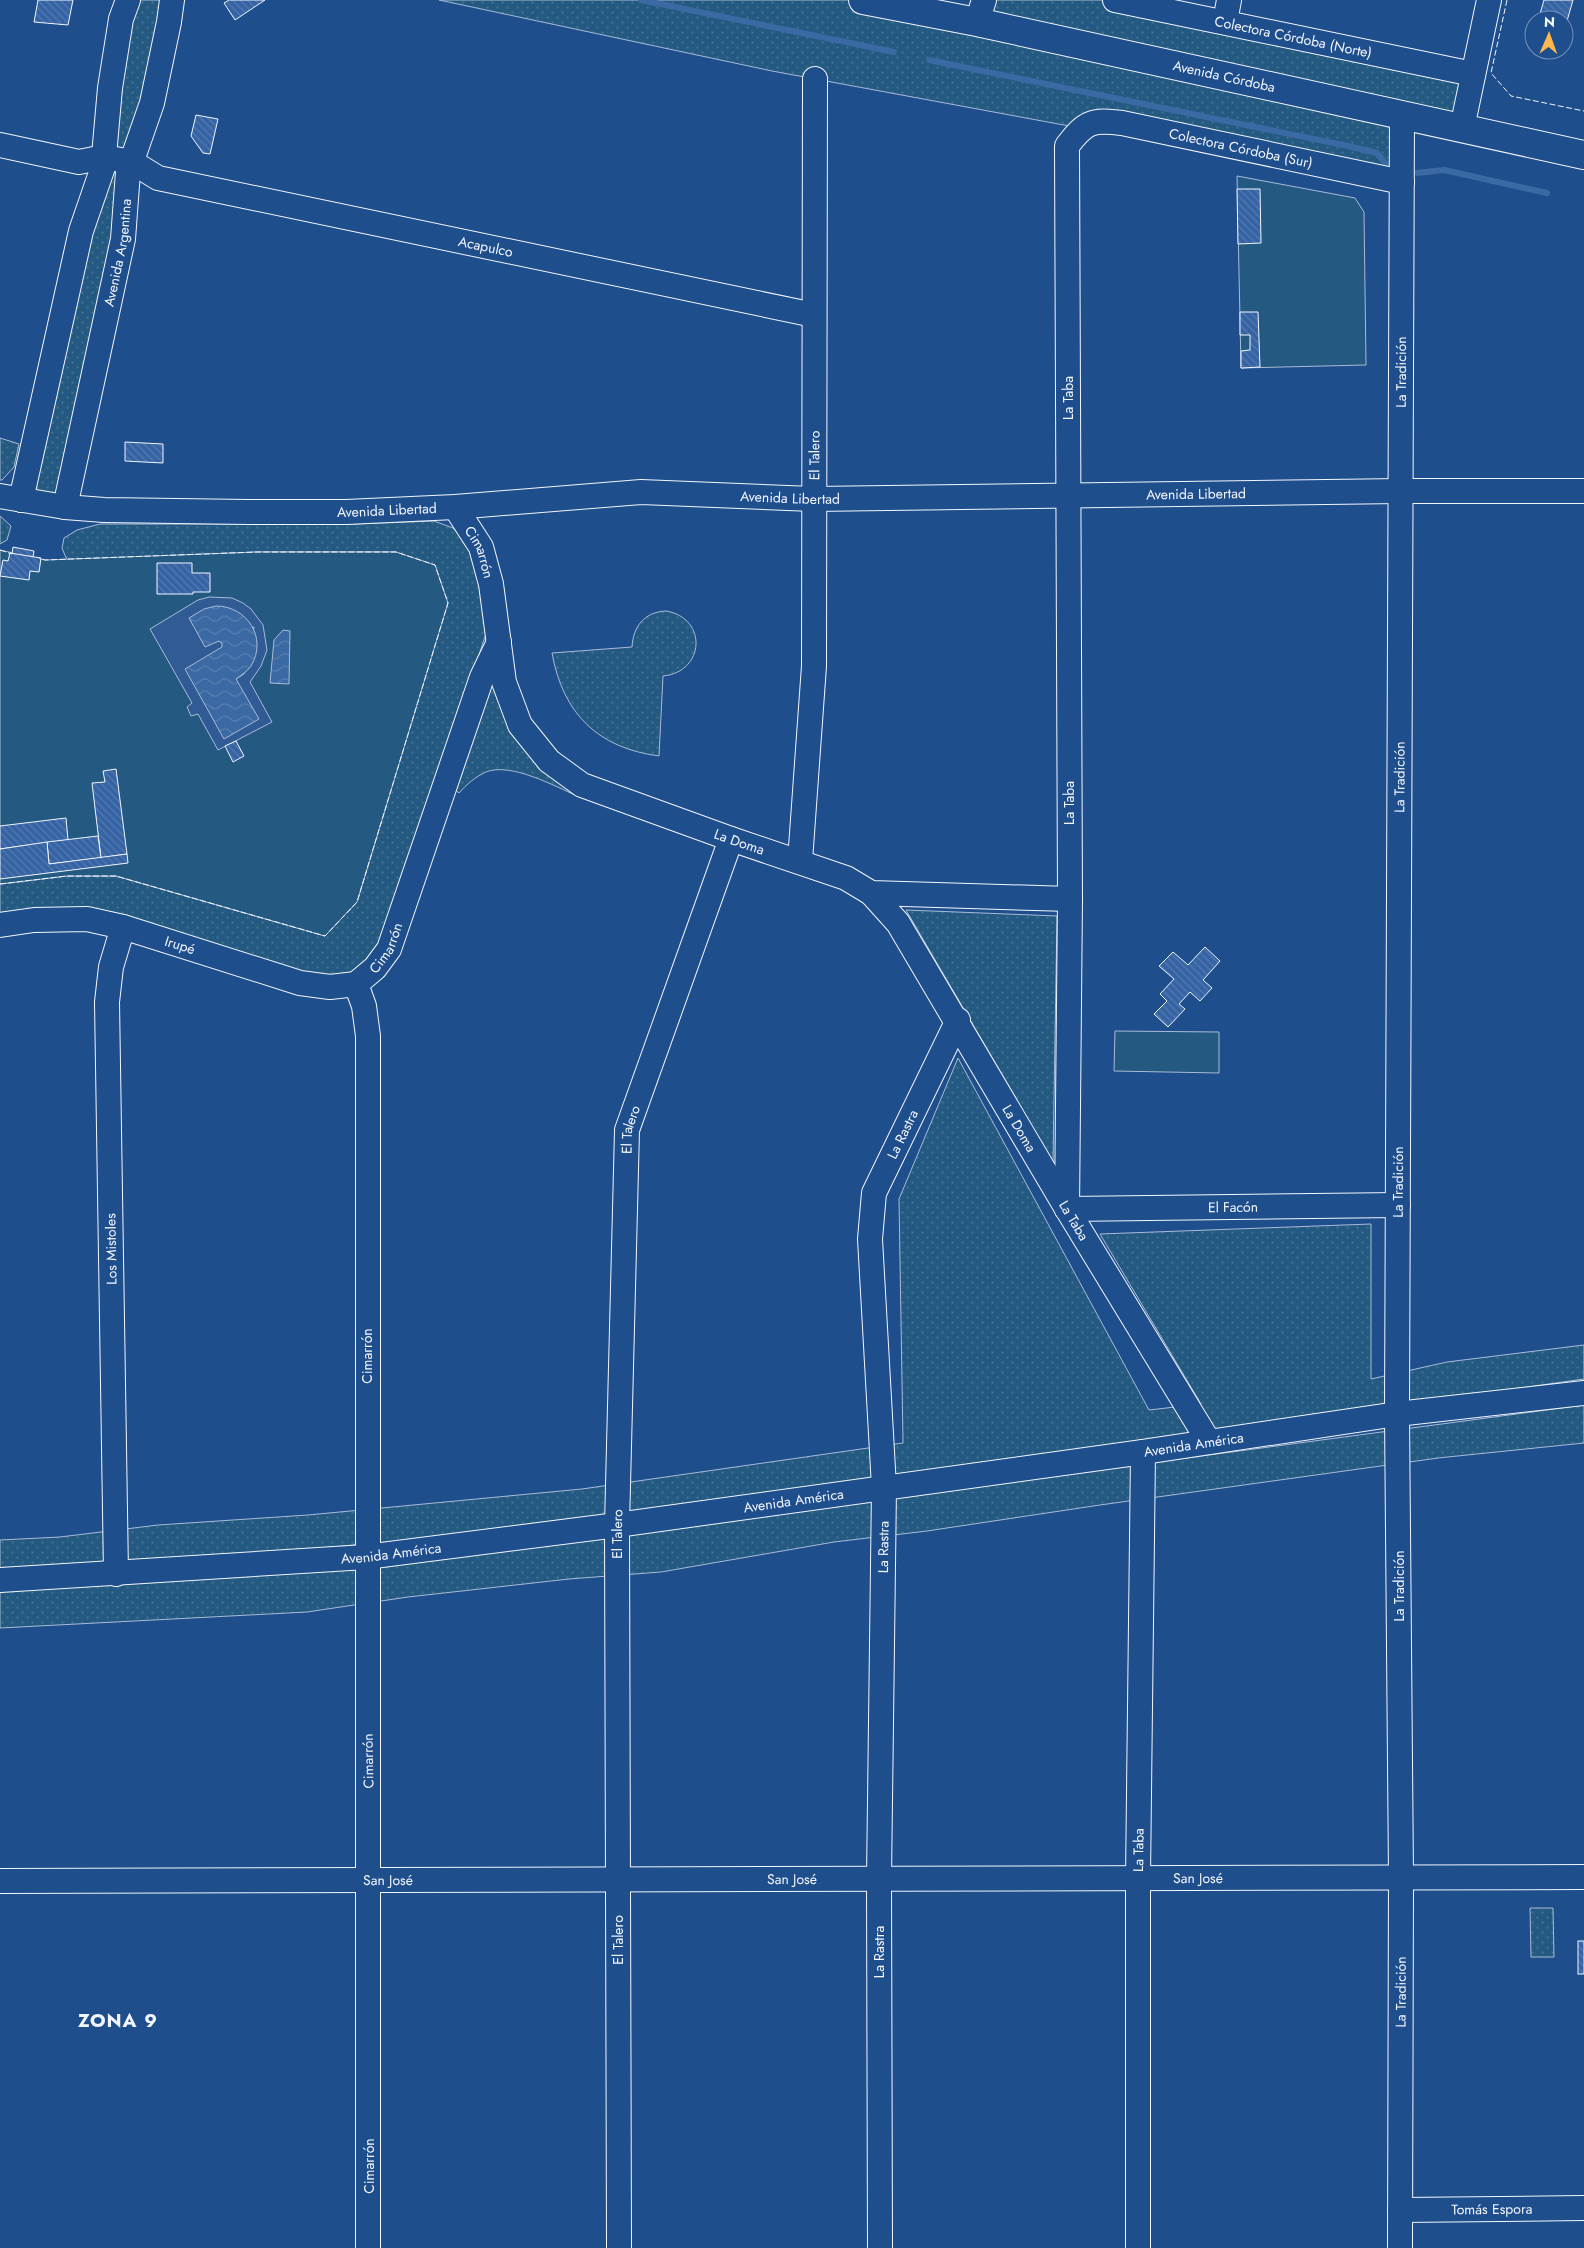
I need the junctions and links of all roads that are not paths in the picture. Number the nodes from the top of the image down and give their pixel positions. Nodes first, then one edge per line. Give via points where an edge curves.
1 (128, 0) edge
2 (172, 0) edge
3 (863, 0) edge
4 (1116, 0) edge
5 (1489, 0) edge
6 (981, 11) edge
7 (1227, 11) edge
8 (1473, 74) junction
9 (815, 79) dead end
10 (1402, 115) junction
11 (1080, 128) joint
12 (1462, 128) junction
13 (0, 146) edge
14 (1584, 155) edge
15 (102, 167) junction
16 (130, 173) junction
17 (1402, 182) junction
18 (814, 315) junction
19 (1401, 491) junction
20 (1584, 491) edge
21 (1068, 495) junction
22 (10, 498) edge
23 (813, 499) junction
24 (65, 507) junction
25 (455, 507) junction
26 (499, 642) junction
27 (731, 839) junction
28 (800, 861) junction
29 (871, 893) junction
30 (1070, 899) junction
31 (0, 925) edge
32 (123, 927) junction
33 (356, 984) junction
34 (958, 1020) junction
35 (1398, 1205) junction
36 (1067, 1209) junction
37 (1584, 1393) edge
38 (1397, 1414) junction
39 (1209, 1442) junction
40 (1143, 1452) junction
41 (884, 1487) junction
42 (617, 1525) junction
43 (366, 1557) junction
44 (116, 1574) junction
45 (0, 1580) edge
46 (1584, 1877) edge
47 (1138, 1878) junction
48 (1401, 1878) junction
49 (879, 1879) junction
50 (370, 1880) junction
51 (618, 1880) junction
52 (0, 1881) edge
53 (1584, 2208) edge
54 (1400, 2210) junction
55 (368, 2248) edge
56 (619, 2248) edge
57 (880, 2248) edge
58 (1138, 2248) edge
59 (1400, 2248) edge

1 - 15 street via 121,19 110,88
2 - 16 street, Avenida Argentina via 152,103
3 - 6 main road, Avenida Córdoba
4 - 7 street, Colectora Córdoba (Norte)
5 - 8 street
6 - 10 main road, Avenida Córdoba via 1214,75
7 - 8 street, Colectora Córdoba (Norte)
8 - 12 street
9 - 18 street, El Talero
10 - 12 main road, Avenida Córdoba
10 - 17 street, La Tradición
11 - 17 street, Colectora Córdoba (Sur) via 1100,120 1122,123
11 - 21 street, La Taba via 1067,146
12 - 14 main road, Avenida Córdoba
13 - 15 street, Acapulco
15 - 16 street, Acapulco
15 - 22 street via 81,231
16 - 18 street, Acapulco
16 - 24 street, Avenida Argentina via 123,239
17 - 19 street, La Tradición
18 - 23 street, El Talero
19 - 20 street, Avenida Libertad
19 - 21 street, Avenida Libertad
19 - 35 street, La Tradición
21 - 23 street, Avenida Libertad
21 - 30 street, La Taba
22 - 24 street, Avenida Libertad
23 - 25 street, Avenida Libertad via 641,492
23 - 28 street, El Talero via 814,666
24 - 25 street, Avenida Libertad via 128,511 346,512
25 - 26 street, Cimarrón via 481,547 491,584
26 - 27 street, La Doma via 504,682 520,725 549,761 582,786
26 - 33 street, Cimarrón via 482,677 389,948 375,968
27 - 28 street, La Doma
27 - 42 street, El Talero via 627,1130
28 - 29 street, La Doma via 846,878
29 - 30 street, La Doma
29 - 34 street via 898,923
30 - 36 street, La Taba
31 - 32 street, Irupé via 60,918 87,919
32 - 33 street, Irupé via 300,983 330,987
32 - 44 street, Los Mistoles via 111,968 107,1002
33 - 43 street, Cimarrón via 364,1006 368,1036
34 - 36 street, La Doma
34 - 41 street, La Rastra via 874,1193 870,1239
35 - 36 street, El Facón
35 - 38 street, La Tradición
36 - 39 street, La Taba
37 - 38 street, Avenida América
38 - 39 street, Avenida América
38 - 48 street, La Tradición
39 - 40 street, Avenida América
40 - 41 street, Avenida América
40 - 47 street, La Taba
41 - 42 street, Avenida América
41 - 49 street, La Rastra
42 - 43 street, Avenida América
42 - 51 street, El Talero
43 - 44 street, Avenida América
43 - 50 street, Cimarrón
44 - 45 street, Avenida América
46 - 48 street, San José
47 - 48 street, San José
47 - 49 street, San José
47 - 58 street, La Taba
48 - 54 street, La Tradición
49 - 51 street, San José
49 - 57 street, La Rastra
50 - 51 street, San José
50 - 52 street, San José
50 - 55 street, Cimarrón
51 - 56 street, El Talero
53 - 54 street, Tomás Espora
54 - 59 street, La Tradición

